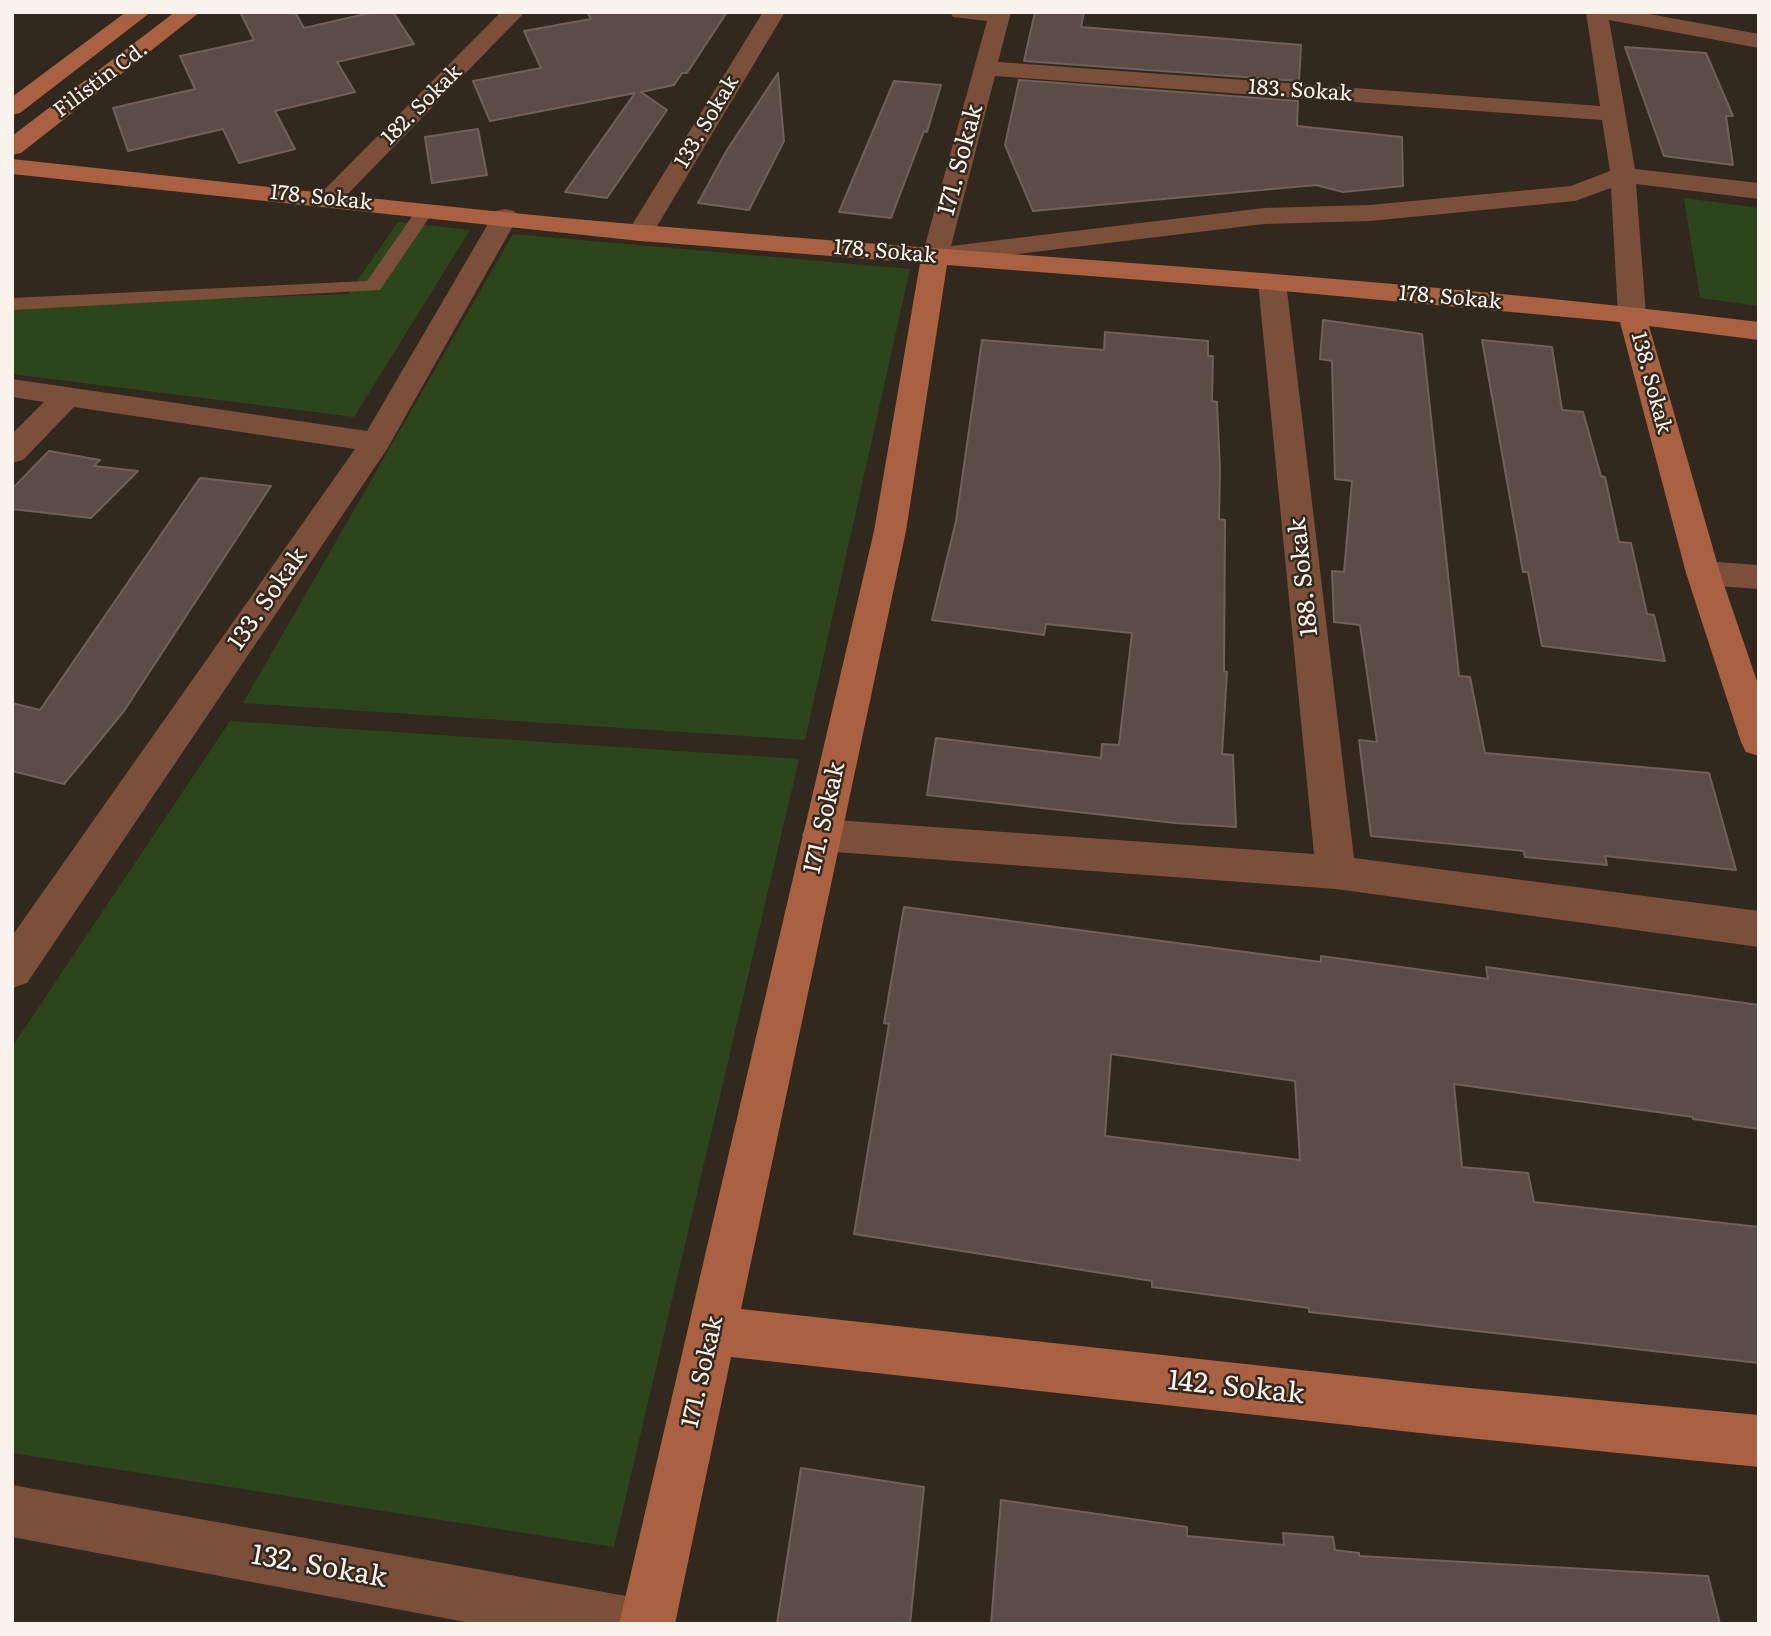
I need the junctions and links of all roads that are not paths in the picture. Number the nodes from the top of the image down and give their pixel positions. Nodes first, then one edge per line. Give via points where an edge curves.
1 (140, 12) edge
2 (189, 12) edge
3 (514, 12) edge
4 (774, 12) edge
5 (961, 12) edge
6 (1599, 12) edge
7 (999, 14) edge
8 (1659, 17) edge
9 (1759, 41) edge
10 (986, 68) junction
11 (12, 108) edge
12 (1614, 114) junction
13 (12, 148) edge
14 (12, 166) edge
15 (1623, 174) junction
16 (1759, 191) edge
17 (330, 198) junction
18 (426, 209) junction
19 (505, 217) junction
20 (640, 233) junction
21 (935, 256) junction
22 (1272, 282) junction
23 (12, 304) edge
24 (1632, 315) junction
25 (1759, 331) edge
26 (12, 388) edge
27 (67, 396) junction
28 (376, 442) junction
29 (12, 453) edge
30 (1703, 573) junction
31 (1759, 577) edge
32 (1759, 742) edge
33 (821, 835) junction
34 (1336, 872) junction
35 (1759, 929) edge
36 (12, 970) edge
37 (713, 1331) junction
38 (1759, 1441) edge
39 (12, 1511) edge
40 (626, 1624) edge
41 (647, 1624) edge

1 - 11 street, Filistin Cd.
2 - 13 street, Filistin Cd.
3 - 17 street, 182. Sokak
4 - 20 street, 133. Sokak
5 - 7 street
6 - 8 street
6 - 12 street, 138. Sokak
7 - 10 street, 171. Sokak
8 - 9 street
10 - 12 street, 183. Sokak
10 - 21 street, 171. Sokak
12 - 15 street, 138. Sokak
14 - 17 street, 178. Sokak
15 - 16 street
15 - 21 street via 1575,192 1370,213 1264,216
15 - 24 street, 138. Sokak
17 - 18 street, 178. Sokak
18 - 19 street, 178. Sokak
18 - 23 lane via 373,286
19 - 20 street, 178. Sokak
19 - 28 street, 133. Sokak
20 - 21 street, 178. Sokak
21 - 22 street, 178. Sokak
21 - 33 street, 171. Sokak via 890,531
22 - 24 street, 178. Sokak
22 - 34 street, 188. Sokak
24 - 25 street, 178. Sokak
24 - 30 street, 138. Sokak
26 - 27 street
27 - 28 street
27 - 29 street
28 - 36 street, 133. Sokak
30 - 31 street
30 - 32 street, 138. Sokak
33 - 34 street
33 - 37 street, 171. Sokak
34 - 35 street
37 - 38 street, 142. Sokak
37 - 41 street, 171. Sokak
39 - 40 street, 132. Sokak

